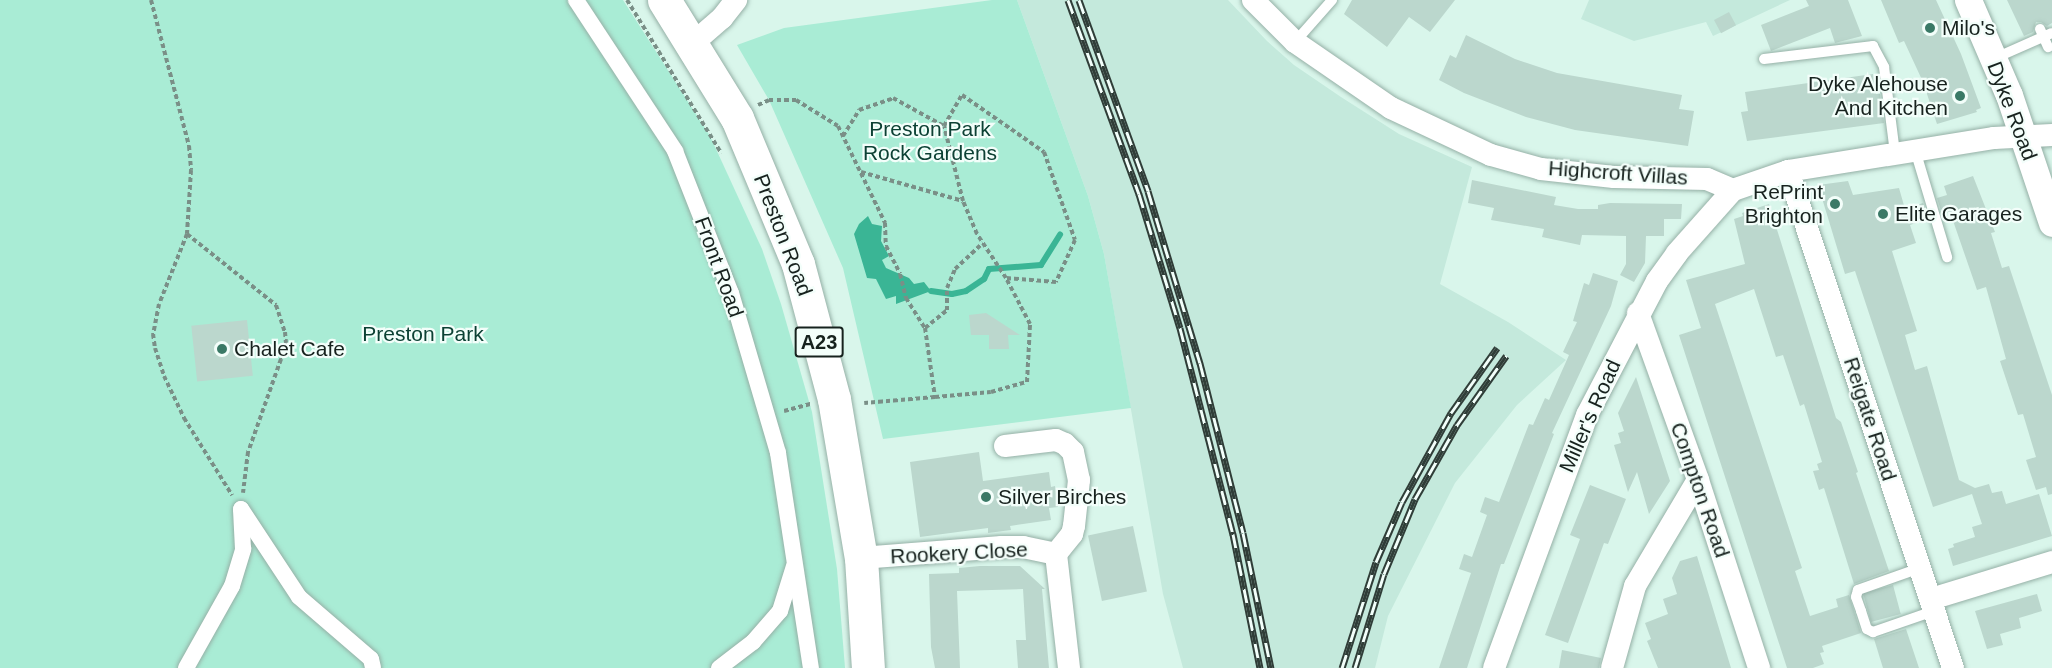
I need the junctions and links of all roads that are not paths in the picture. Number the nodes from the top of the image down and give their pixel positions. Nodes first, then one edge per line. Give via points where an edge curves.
1 (576, 0) edge
2 (664, 0) edge
3 (736, 0) edge
4 (1253, 0) edge
5 (1332, 0) edge
6 (1968, 0) edge
7 (2045, 36) edge
8 (1295, 42) junction
9 (692, 44) junction
10 (1764, 59) dead end
11 (1992, 59) junction
12 (2024, 135) junction
13 (2052, 135) edge
14 (1905, 152) junction
15 (1788, 171) junction
16 (1733, 190) junction
17 (2052, 223) edge
18 (1947, 257) dead end
19 (1638, 313) junction
20 (1005, 446) dead end
21 (1698, 480) junction
22 (1056, 554) junction
23 (861, 558) junction
24 (796, 560) junction
25 (2052, 562) edge
26 (1920, 568) junction
27 (1932, 605) junction
28 (186, 668) edge
29 (374, 668) edge
30 (719, 668) edge
31 (811, 668) edge
32 (868, 668) edge
33 (1069, 668) edge
34 (1494, 668) edge
35 (1612, 668) edge
36 (1759, 668) edge
37 (1953, 668) edge

1 - 24 street, Front Road via 675,151 731,293 778,453
2 - 9 highway, Preston Road / A23
3 - 9 street
4 - 8 street, Highcroft Villas
5 - 8 lane
6 - 11 street, Dyke Road
7 - 11 lane
8 - 16 street, Highcroft Villas via 1391,108 1456,141 1506,160 1582,175 1707,179
9 - 23 highway, Preston Road / A23 via 736,118 798,264 834,399
10 - 14 lane via 1873,46 1884,67
11 - 12 street, Dyke Road
12 - 13 street
12 - 14 street
12 - 17 street, Dyke Road
14 - 15 street
14 - 18 lane
15 - 16 street
15 - 26 street, Reigate Road
16 - 19 street, Miller's Road via 1677,253
19 - 21 street, Compton Road
19 - 34 street, Miller's Road via 1587,415
20 - 22 street, Rookery Close via 1056,440 1073,452 1079,480 1074,526
21 - 35 street via 1635,586
21 - 36 street, Compton Road
22 - 23 street, Rookery Close via 1002,547
22 - 33 street, Rookery Close
23 - 32 highway, Preston Road / A23
24 - 30 street, Front Road via 780,611 753,642
24 - 31 street, Front Road
25 - 27 street
26 - 27 street, Reigate Road
26 - 27 lane via 1858,590 1856,597 1867,628 1873,632
27 - 37 street, Reigate Road
28 - 29 street via 232,586 243,549 241,509 299,597 371,658

